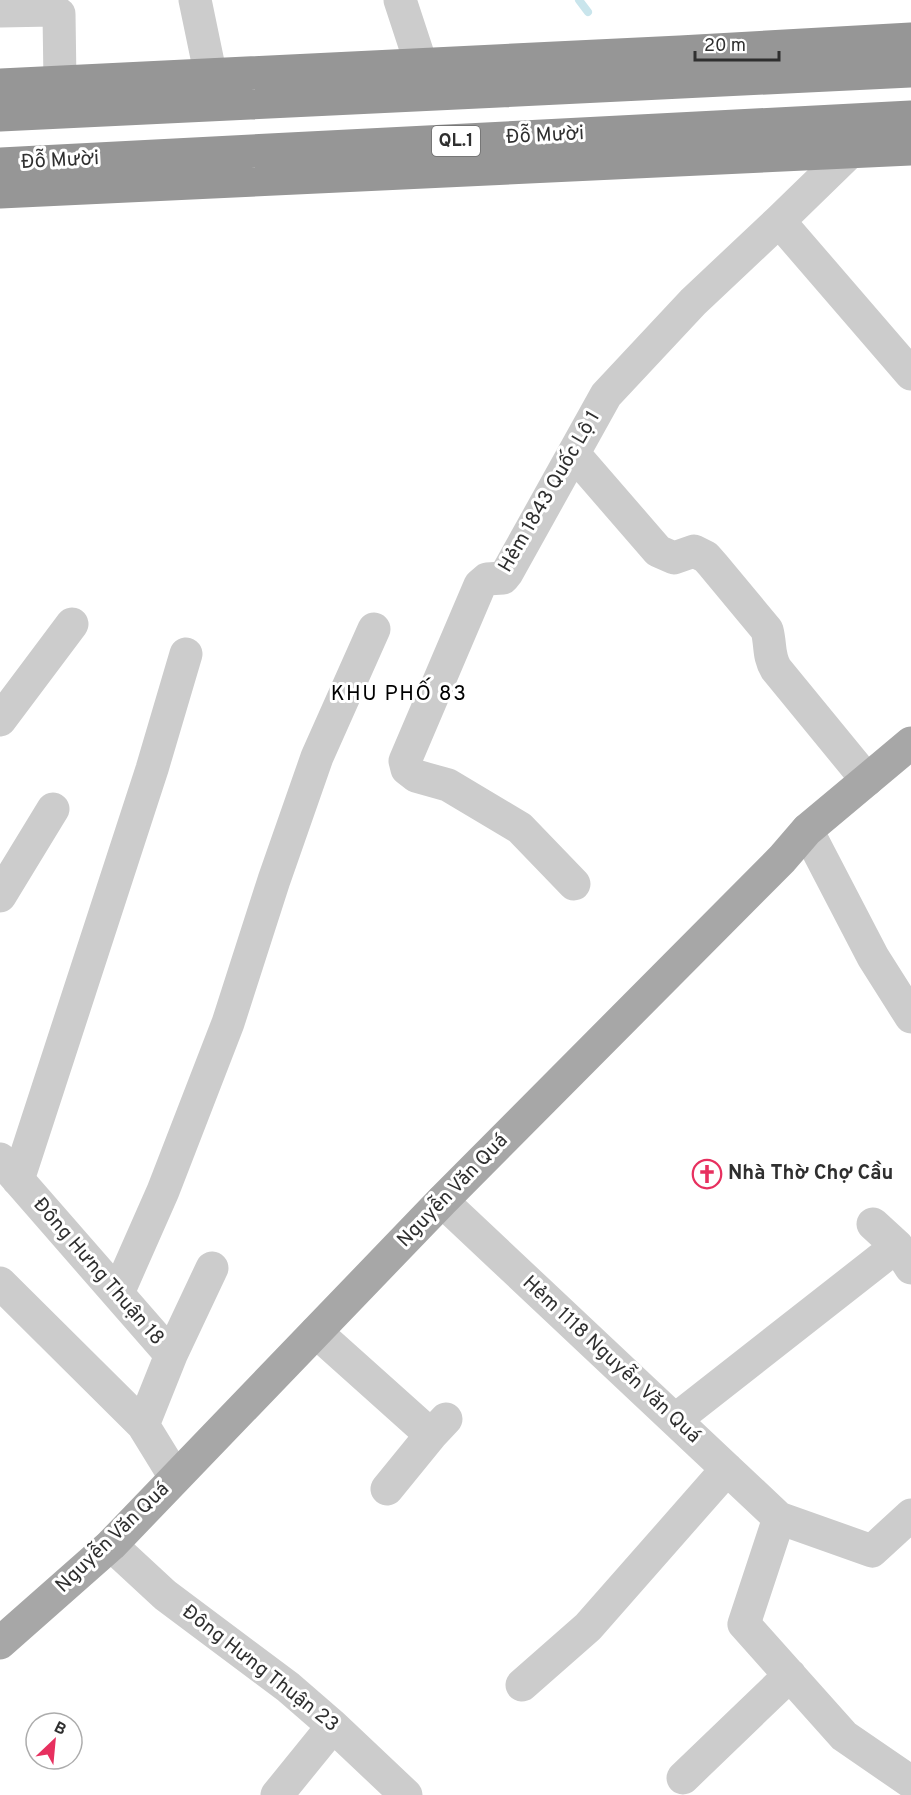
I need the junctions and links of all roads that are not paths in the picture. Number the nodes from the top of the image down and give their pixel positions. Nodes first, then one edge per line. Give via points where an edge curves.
1 (195, 0) edge
2 (400, 0) edge
3 (0, 11) edge
4 (911, 39) edge
5 (421, 64) junction
6 (911, 71) edge
7 (60, 82) junction
8 (0, 85) edge
9 (214, 89) junction
10 (0, 115) edge
11 (911, 117) edge
12 (911, 149) edge
13 (849, 152) junction
14 (0, 164) edge
15 (0, 192) edge
16 (779, 221) junction
17 (911, 374) edge
18 (574, 454) junction
19 (72, 624) dead end
20 (374, 629) dead end
21 (186, 654) dead end
22 (0, 720) edge
23 (911, 743) edge
24 (867, 780) junction
25 (53, 809) dead end
26 (807, 830) junction
27 (574, 884) dead end
28 (0, 896) edge
29 (911, 1017) edge
30 (9, 1169) edge
31 (442, 1202) junction
32 (873, 1224) dead end
33 (904, 1257) edge
34 (212, 1268) dead end
35 (0, 1283) edge
36 (118, 1293) junction
37 (316, 1332) junction
38 (171, 1355) junction
39 (675, 1420) junction
40 (143, 1425) junction
41 (727, 1469) junction
42 (175, 1477) junction
43 (387, 1489) dead end
44 (911, 1515) edge
45 (779, 1518) junction
46 (111, 1545) junction
47 (0, 1643) edge
48 (790, 1675) junction
49 (522, 1685) dead end
50 (333, 1726) junction
51 (683, 1778) dead end
52 (911, 1782) edge
53 (277, 1795) edge
54 (406, 1795) edge

1 - 9 street
2 - 5 street
3 - 7 street via 53,10 59,14
4 - 5 highway
5 - 9 highway
6 - 9 highway
7 - 8 highway
7 - 9 highway
9 - 10 highway
11 - 14 highway, Đỗ Mười / QL.1
12 - 13 highway, Đỗ Mười / QL.1
13 - 15 highway, Đỗ Mười / QL.1
13 - 16 street, Hẻm 1843 Quốc Lộ 1
16 - 17 street
16 - 18 street, Hẻm 1843 Quốc Lộ 1 via 693,302 606,395
18 - 24 street via 658,551 674,558 694,551 706,557 767,630 776,669
18 - 27 street, Hẻm 1843 Quốc Lộ 1 via 507,573 480,585 405,761 407,769 416,776 448,785 520,828
19 - 22 street
20 - 36 street via 317,757 228,1023 163,1191
21 - 30 street via 152,769
23 - 24 main road, Nguyễn Văn Quá
24 - 26 main road, Nguyễn Văn Quá
25 - 28 street
26 - 29 street via 873,957
26 - 31 main road, Nguyễn Văn Quá
30 - 36 street, Đông Hưng Thuận 18
31 - 37 main road, Nguyễn Văn Quá
31 - 39 street, Hẻm 1118 Nguyễn Văn Quá
32 - 33 street
33 - 39 street
34 - 38 street
35 - 40 street
36 - 38 street, Đông Hưng Thuận 18
37 - 42 main road, Nguyễn Văn Quá
37 - 43 street via 439,1427
38 - 40 street, Đông Hưng Thuận 18
39 - 41 street, Hẻm 1118 Nguyễn Văn Quá
40 - 42 street
41 - 45 street, Hẻm 1118 Nguyễn Văn Quá
41 - 49 street via 588,1627
42 - 46 main road, Nguyễn Văn Quá
44 - 45 street via 872,1551
45 - 48 street via 744,1624
46 - 47 main road, Nguyễn Văn Quá
46 - 50 street, Đông Hưng Thuận 23 via 165,1595 288,1687
48 - 51 street
48 - 52 street via 844,1736
50 - 53 street
50 - 54 street, Đông Hưng Thuận 23

